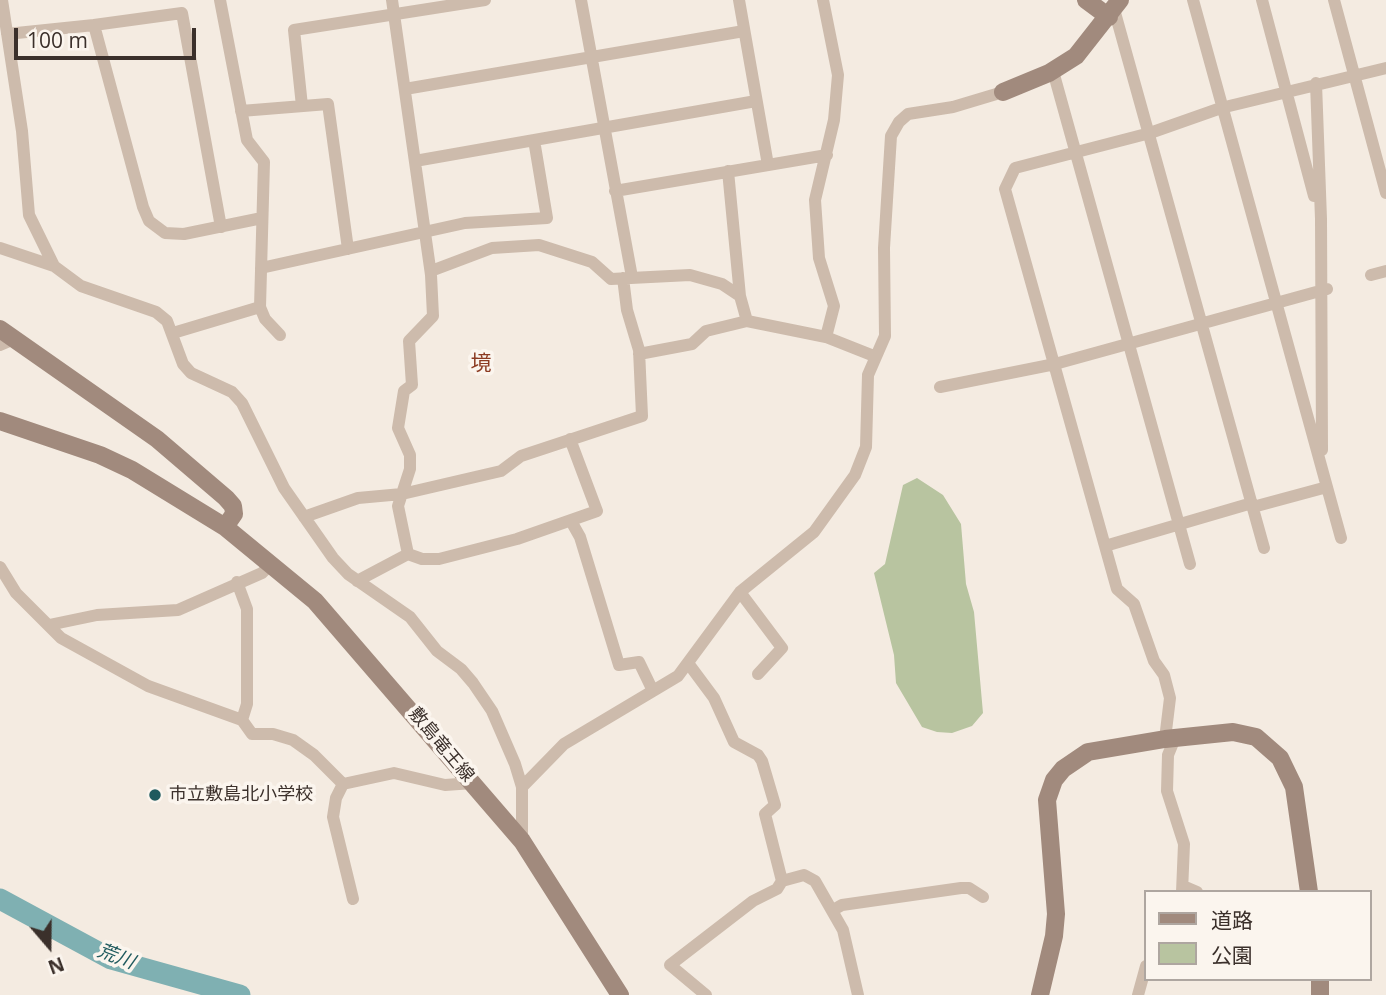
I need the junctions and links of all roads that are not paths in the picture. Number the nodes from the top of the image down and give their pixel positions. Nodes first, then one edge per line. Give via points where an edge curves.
1 (2, 0) edge
2 (220, 0) edge
3 (392, 0) edge
4 (485, 0) edge
5 (581, 0) edge
6 (739, 0) edge
7 (823, 0) edge
8 (1086, 0) edge
9 (1193, 0) edge
10 (1262, 0) edge
11 (1334, 0) edge
12 (1114, 9) edge
13 (394, 15) junction
14 (94, 25) junction
15 (744, 31) junction
16 (7, 34) junction
17 (591, 57) junction
18 (1386, 68) edge
19 (1053, 71) junction
20 (1354, 75) junction
21 (1315, 83) junction
22 (405, 89) junction
23 (1003, 92) joint
24 (1287, 94) junction
25 (757, 101) junction
26 (302, 106) junction
27 (1221, 108) junction
28 (241, 111) junction
29 (604, 128) junction
30 (1150, 133) junction
31 (534, 140) junction
32 (1076, 152) junction
33 (827, 155) junction
34 (415, 161) junction
35 (768, 165) junction
36 (728, 172) junction
37 (615, 191) junction
38 (1386, 193) edge
39 (262, 218) junction
40 (1321, 219) junction
41 (221, 227) junction
42 (425, 232) junction
43 (0, 248) edge
44 (348, 249) junction
45 (54, 266) junction
46 (261, 268) junction
47 (431, 271) junction
48 (1386, 271) edge
49 (1371, 275) dead end
50 (627, 278) junction
51 (1324, 289) junction
52 (740, 296) junction
53 (1276, 304) junction
54 (260, 307) junction
55 (747, 321) junction
56 (1201, 324) junction
57 (173, 333) junction
58 (280, 335) dead end
59 (826, 337) junction
60 (5, 338) edge
61 (1129, 344) junction
62 (639, 354) junction
63 (874, 356) junction
64 (1055, 364) junction
65 (940, 387) dead end
66 (0, 421) edge
67 (570, 439) junction
68 (1322, 469) junction
69 (1327, 486) junction
70 (402, 494) junction
71 (1252, 505) junction
72 (304, 517) junction
73 (571, 520) junction
74 (1179, 524) junction
75 (225, 527) junction
76 (1341, 538) dead end
77 (1105, 546) junction
78 (1264, 548) dead end
79 (408, 554) junction
80 (271, 564) junction
81 (1190, 564) dead end
82 (0, 567) edge
83 (356, 581) junction
84 (237, 582) junction
85 (740, 592) junction
86 (0, 593) edge
87 (16, 593) junction
88 (49, 625) junction
89 (688, 663) junction
90 (758, 674) dead end
91 (653, 691) junction
92 (242, 720) junction
93 (1170, 738) junction
94 (473, 783) junction
95 (343, 784) junction
96 (522, 787) junction
97 (522, 841) junction
98 (782, 881) junction
99 (1182, 889) edge
100 (1310, 890) edge
101 (983, 897) dead end
102 (354, 899) dead end
103 (833, 910) junction
104 (1144, 973) edge
105 (620, 995) edge
106 (706, 995) edge
107 (858, 995) edge
108 (1040, 995) edge
109 (1138, 995) edge

1 - 16 street
2 - 28 street
3 - 13 street
4 - 13 street
5 - 17 street
6 - 15 street
7 - 33 street via 838,75
8 - 12 main road
9 - 27 street
10 - 24 street
11 - 20 street
12 - 19 main road via 1076,56
12 - 30 street
13 - 22 street
13 - 26 street via 294,30
14 - 16 street
14 - 41 street via 149,221 165,233
14 - 41 street via 182,13
15 - 17 street
15 - 25 street
16 - 45 street via 29,215
17 - 22 street
17 - 29 street
18 - 20 street
19 - 23 main road
19 - 32 street
20 - 21 street
20 - 38 street
21 - 24 street
21 - 40 street
22 - 34 street
23 - 63 street via 908,114 891,136 884,248 885,336
24 - 27 street
24 - 40 street
25 - 29 street
25 - 35 street
26 - 28 street
26 - 44 street via 328,104
27 - 30 street
27 - 53 street
28 - 39 street via 247,140 264,162
29 - 31 street
29 - 37 street
30 - 32 street
30 - 56 street
31 - 34 street
31 - 42 street via 547,218 465,223
32 - 61 street
32 - 64 street via 1015,168 1005,189
33 - 35 street
33 - 59 street via 815,200 819,258 834,306
34 - 42 street
35 - 36 street
36 - 37 street
36 - 52 street
37 - 50 street
39 - 41 street
39 - 46 street
40 - 51 street
42 - 44 street
42 - 47 street
43 - 45 street
44 - 46 street
45 - 57 street via 81,286 156,312
46 - 54 street
47 - 50 street via 492,248 539,245 592,262 611,279
47 - 70 street via 433,316 409,341 412,385 404,391 398,428 410,455
48 - 49 street
50 - 52 street via 690,275 722,284
50 - 62 street via 627,310
51 - 53 street
51 - 68 street
52 - 55 street
53 - 56 street
53 - 68 street
54 - 57 street
54 - 58 street
55 - 59 street
55 - 62 street via 706,331 692,344
56 - 61 street
56 - 71 street
57 - 72 street via 183,364 191,373 232,392 242,403 264,452
59 - 63 street
60 - 75 main road via 157,439 194,469 233,506 234,514
61 - 64 street
61 - 74 street
62 - 67 street via 642,416
63 - 85 street via 868,375 866,447 855,475 814,532
64 - 65 street
64 - 77 street
66 - 75 main road, 敷島竜王線 via 121,465
67 - 70 street via 521,456 501,471
67 - 73 street via 597,512
68 - 69 street
69 - 71 street
69 - 76 street
70 - 72 street via 358,498
70 - 79 street via 398,506
71 - 74 street
71 - 78 street
72 - 83 street via 332,558
73 - 79 street via 439,559
73 - 91 street via 620,665 639,662
74 - 77 street
74 - 81 street
75 - 80 main road, 敷島竜王線
77 - 93 street via 1116,589 1134,604 1154,661 1164,675 1170,698
79 - 83 street
80 - 84 street via 262,573
80 - 94 main road, 敷島竜王線 via 315,601
82 - 87 street
83 - 96 street via 410,617 437,651 461,669 492,711
84 - 88 street via 178,610 97,615
84 - 92 street via 247,609 247,704
85 - 89 street
85 - 90 street via 782,648
86 - 87 street
87 - 88 street
88 - 92 street via 61,638 148,686
89 - 91 street via 678,676
89 - 98 street via 713,698 734,742 762,761 775,805 765,814
91 - 96 street via 564,744
92 - 95 street via 252,734 293,740
93 - 99 street via 1167,782 1184,844
93 - 100 main road via 1233,732 1256,737 1280,758 1294,787
93 - 108 main road via 1088,752 1054,780 1046,800 1055,936
94 - 95 street via 445,785 394,773
94 - 97 main road, 敷島竜王線
95 - 102 street via 333,817
96 - 97 street
97 - 105 main road, 敷島竜王線
98 - 103 street via 810,876
98 - 106 street via 670,965
101 - 103 street via 961,888
103 - 107 street via 843,930
104 - 109 street

